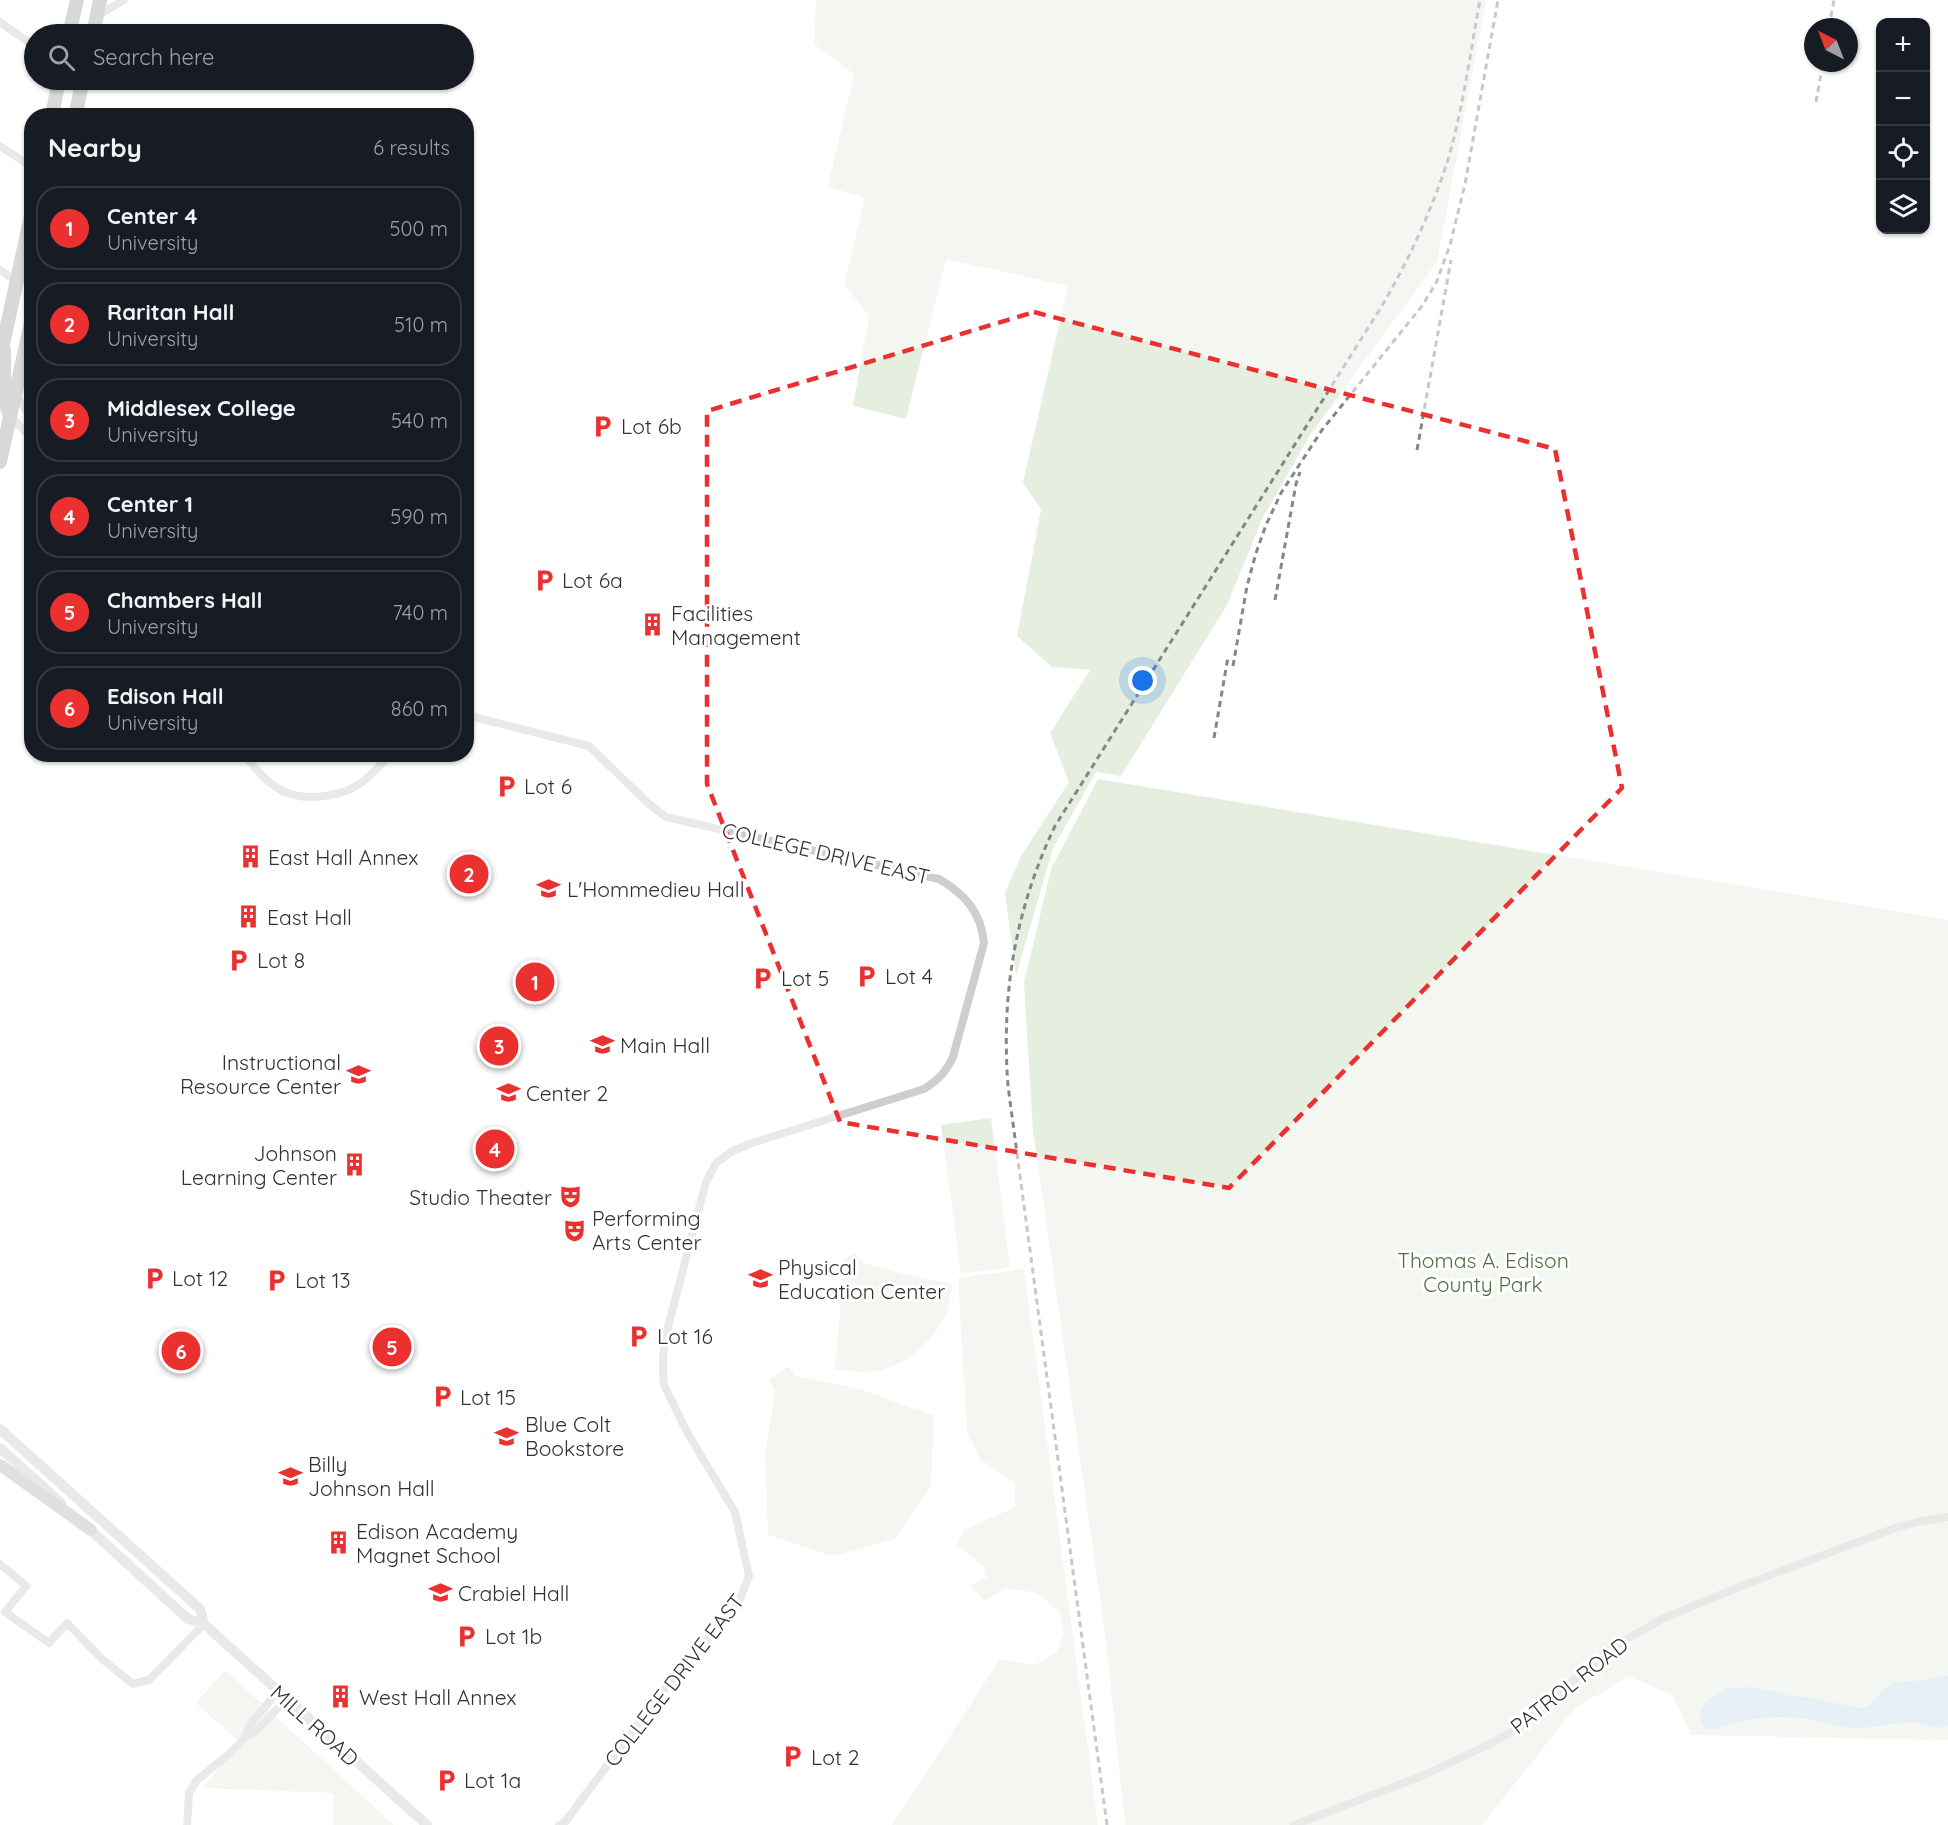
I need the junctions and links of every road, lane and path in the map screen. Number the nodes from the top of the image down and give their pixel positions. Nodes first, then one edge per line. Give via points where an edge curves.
1 (77, 0) edge
2 (100, 0) edge
3 (124, 0) edge
4 (96, 16) junction
5 (0, 22) edge
6 (71, 24) edge
7 (95, 24) edge
8 (24, 39) edge
9 (57, 90) edge
10 (81, 90) edge
11 (54, 108) edge
12 (77, 108) edge
13 (0, 146) edge
14 (24, 162) edge
15 (24, 246) edge
16 (0, 270) edge
17 (16, 281) junction
18 (4, 342) junction
19 (24, 354) edge
20 (0, 358) edge
21 (15, 395) junction
22 (24, 407) edge
23 (10, 417) junction
24 (24, 431) edge
25 (0, 462) edge
26 (474, 717) edge
27 (250, 762) edge
28 (382, 762) edge
29 (0, 1429) edge
30 (0, 1448) edge
31 (0, 1465) edge
32 (1948, 1517) edge
33 (91, 1530) junction
34 (0, 1564) edge
35 (204, 1624) junction
36 (278, 1692) junction
37 (286, 1700) junction
38 (244, 1738) junction
39 (563, 1824) edge
40 (187, 1825) edge
41 (428, 1825) edge
42 (1294, 1825) edge

1 - 6 main road
2 - 4 main road
3 - 4 street
4 - 7 main road
5 - 8 street
9 - 11 main road
10 - 12 main road
13 - 14 street
15 - 17 main road
16 - 17 street
17 - 18 main road
18 - 20 main road
18 - 23 main road via 4,399
19 - 21 main road
21 - 22 street
21 - 23 main road
23 - 24 street
23 - 25 main road
26 - 39 street, COLLEGE DRIVE EAST via 589,746 666,817 939,879 967,900 982,928 984,943 953,1057 938,1080 924,1089 749,1144 716,1163 706,1182 668,1327 664,1385 735,1512 749,1576 738,1604 668,1684
27 - 28 street via 279,790 314,797 357,786
29 - 35 street, MILL ROAD via 200,1608
30 - 33 street, MILL ROAD
31 - 33 main road
32 - 42 street, PATROL ROAD via 1895,1528 1664,1618 1611,1648 1521,1726 1492,1743 1422,1776
33 - 35 street, MILL ROAD via 188,1619
34 - 35 street via 26,1586 5,1612 49,1643 67,1623 133,1684 149,1680
35 - 36 street, MILL ROAD
36 - 37 street, MILL ROAD
36 - 38 street via 249,1726
37 - 38 street
37 - 41 street, MILL ROAD
38 - 40 street via 197,1780 189,1793

